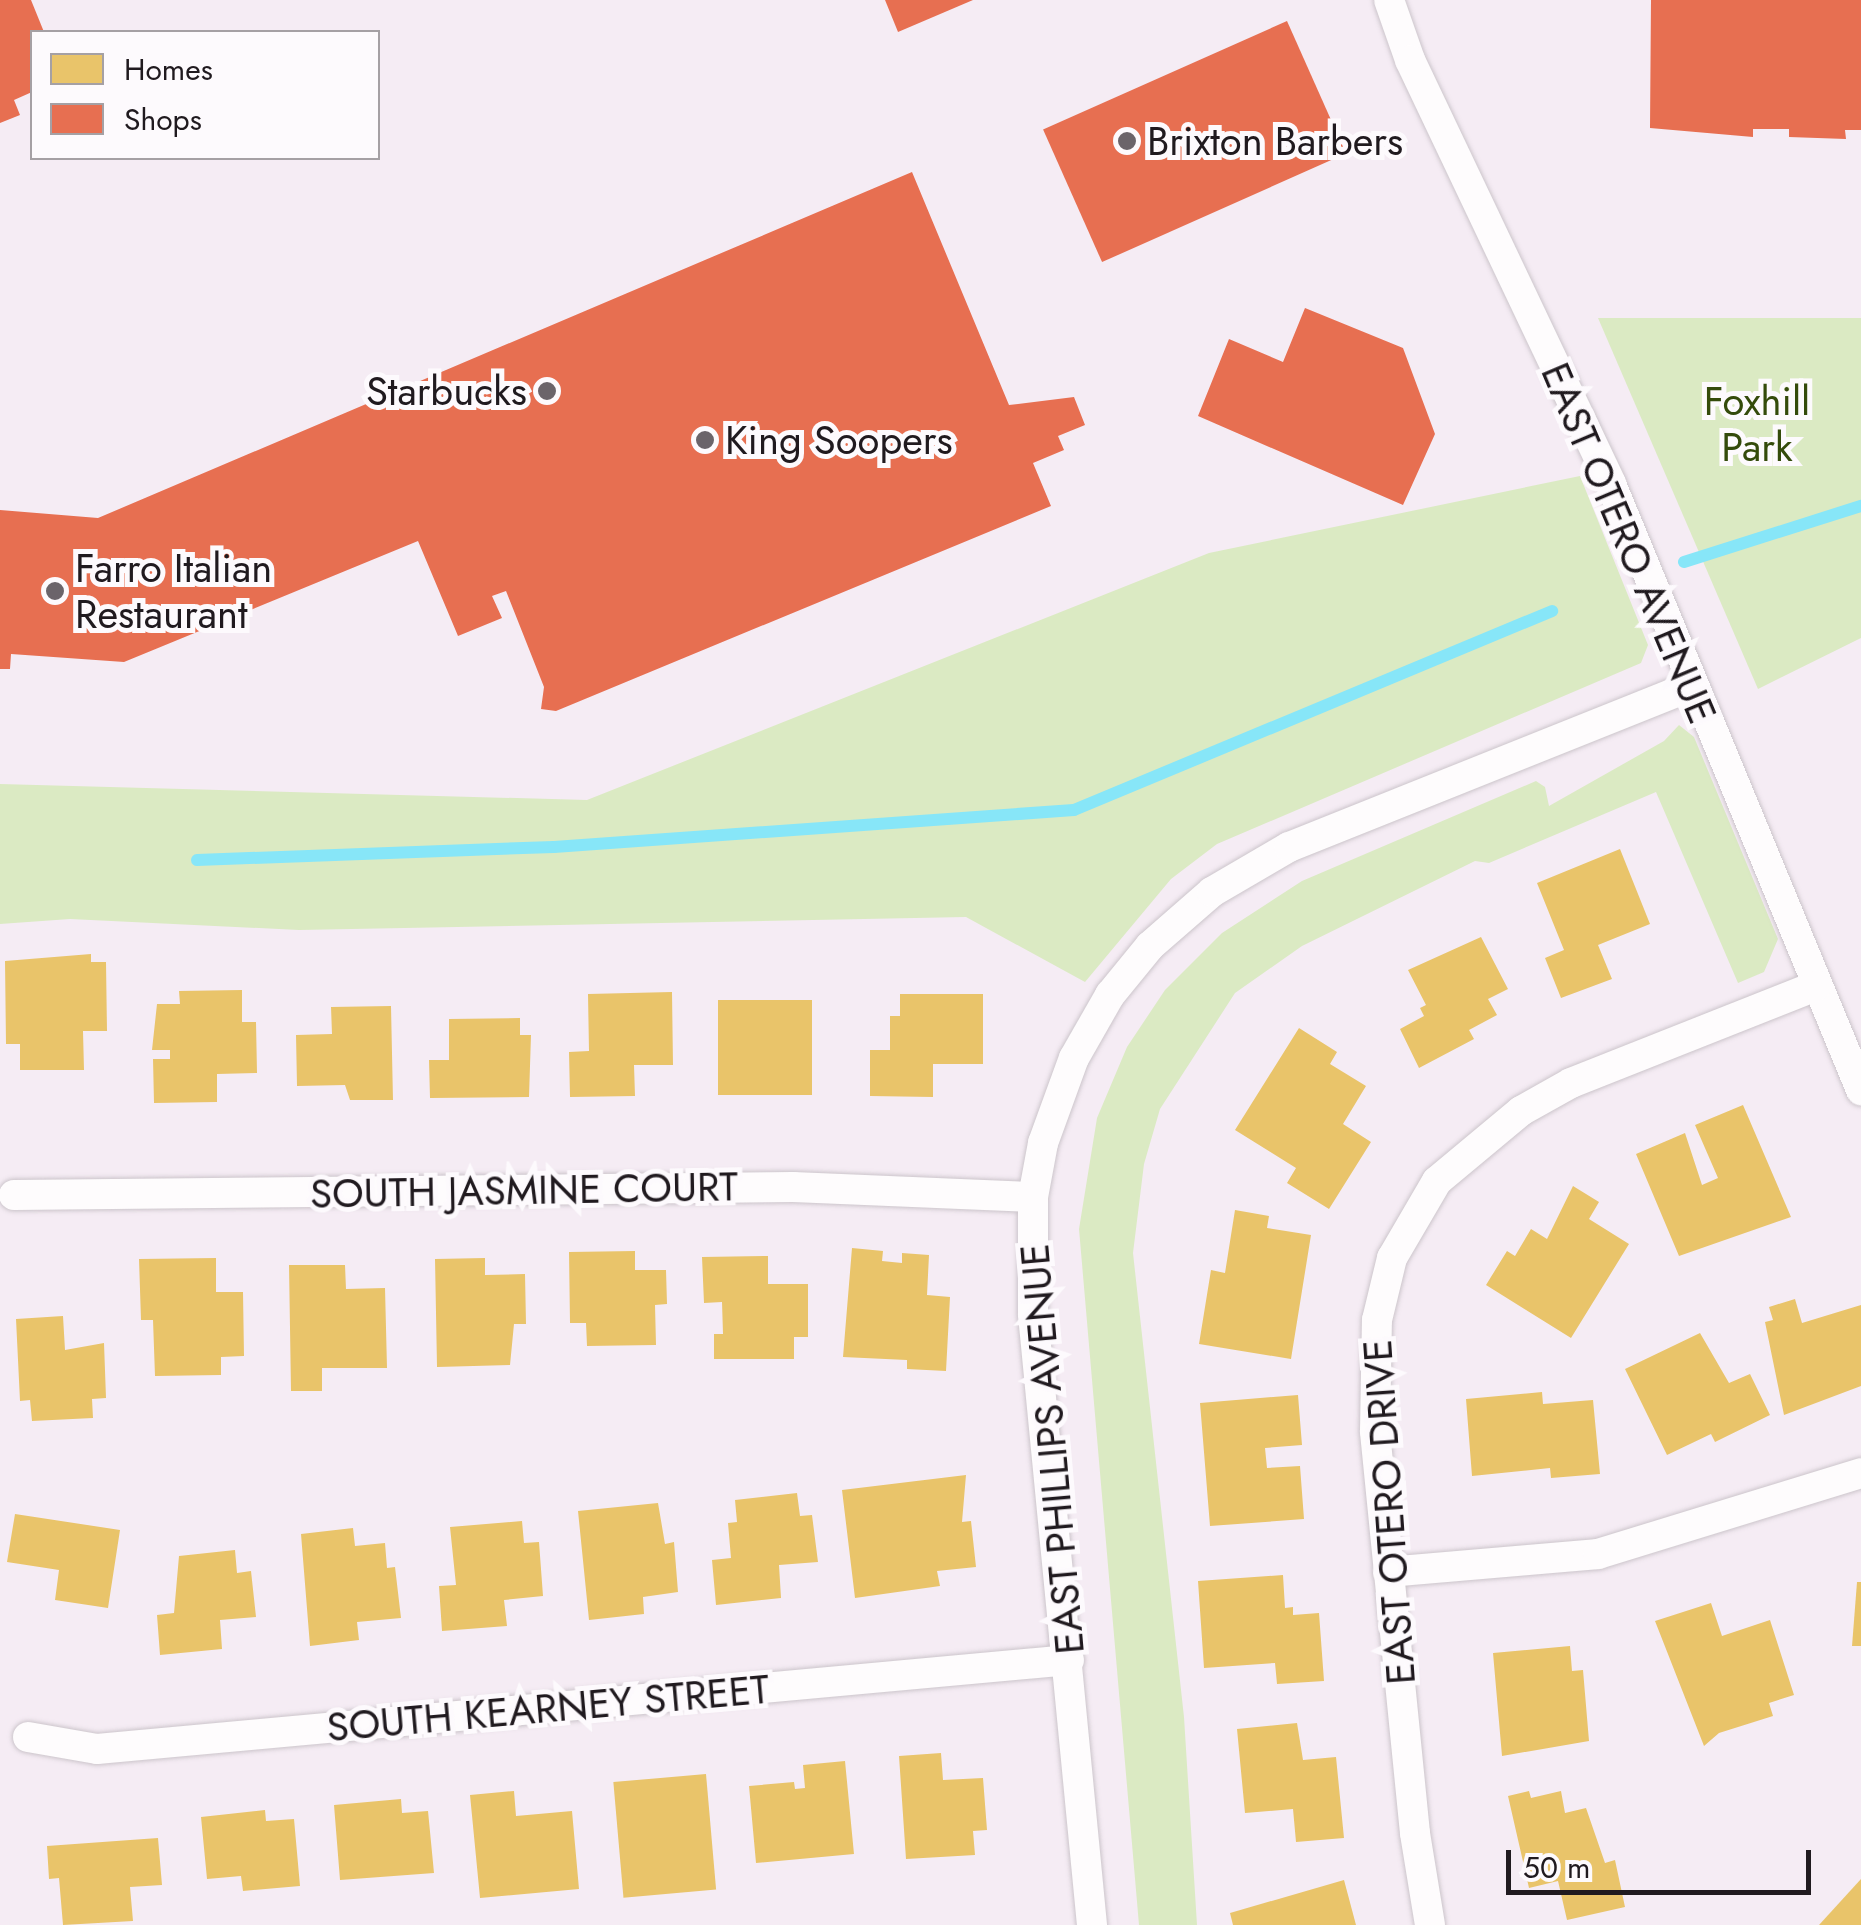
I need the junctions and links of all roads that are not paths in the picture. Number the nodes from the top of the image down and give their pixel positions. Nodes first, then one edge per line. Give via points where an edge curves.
1 (1389, 0) edge
2 (1691, 686) junction
3 (1816, 986) junction
4 (1861, 1090) edge
5 (14, 1194) dead end
6 (1033, 1197) junction
7 (1861, 1472) edge
8 (1388, 1572) junction
9 (1069, 1660) junction
10 (28, 1736) dead end
11 (1092, 1925) edge
12 (1430, 1925) edge

1 - 2 street, EAST OTERO AVENUE via 1410,60 1610,484
2 - 3 street, EAST OTERO AVENUE
2 - 6 street, EAST PHILLIPS AVENUE via 1289,847 1212,892 1150,946 1110,995 1074,1058 1043,1143
3 - 4 street, EAST OTERO AVENUE
3 - 8 street, EAST OTERO DRIVE via 1571,1083 1474,1144 1437,1181 1392,1258 1377,1320 1375,1430
5 - 6 street, SOUTH JASMINE COURT via 793,1187
6 - 9 street, EAST PHILLIPS AVENUE via 1033,1314
7 - 8 street via 1598,1554
8 - 12 street, EAST OTERO DRIVE
9 - 10 street, SOUTH KEARNEY STREET via 97,1748
9 - 11 street, EAST PHILLIPS AVENUE

